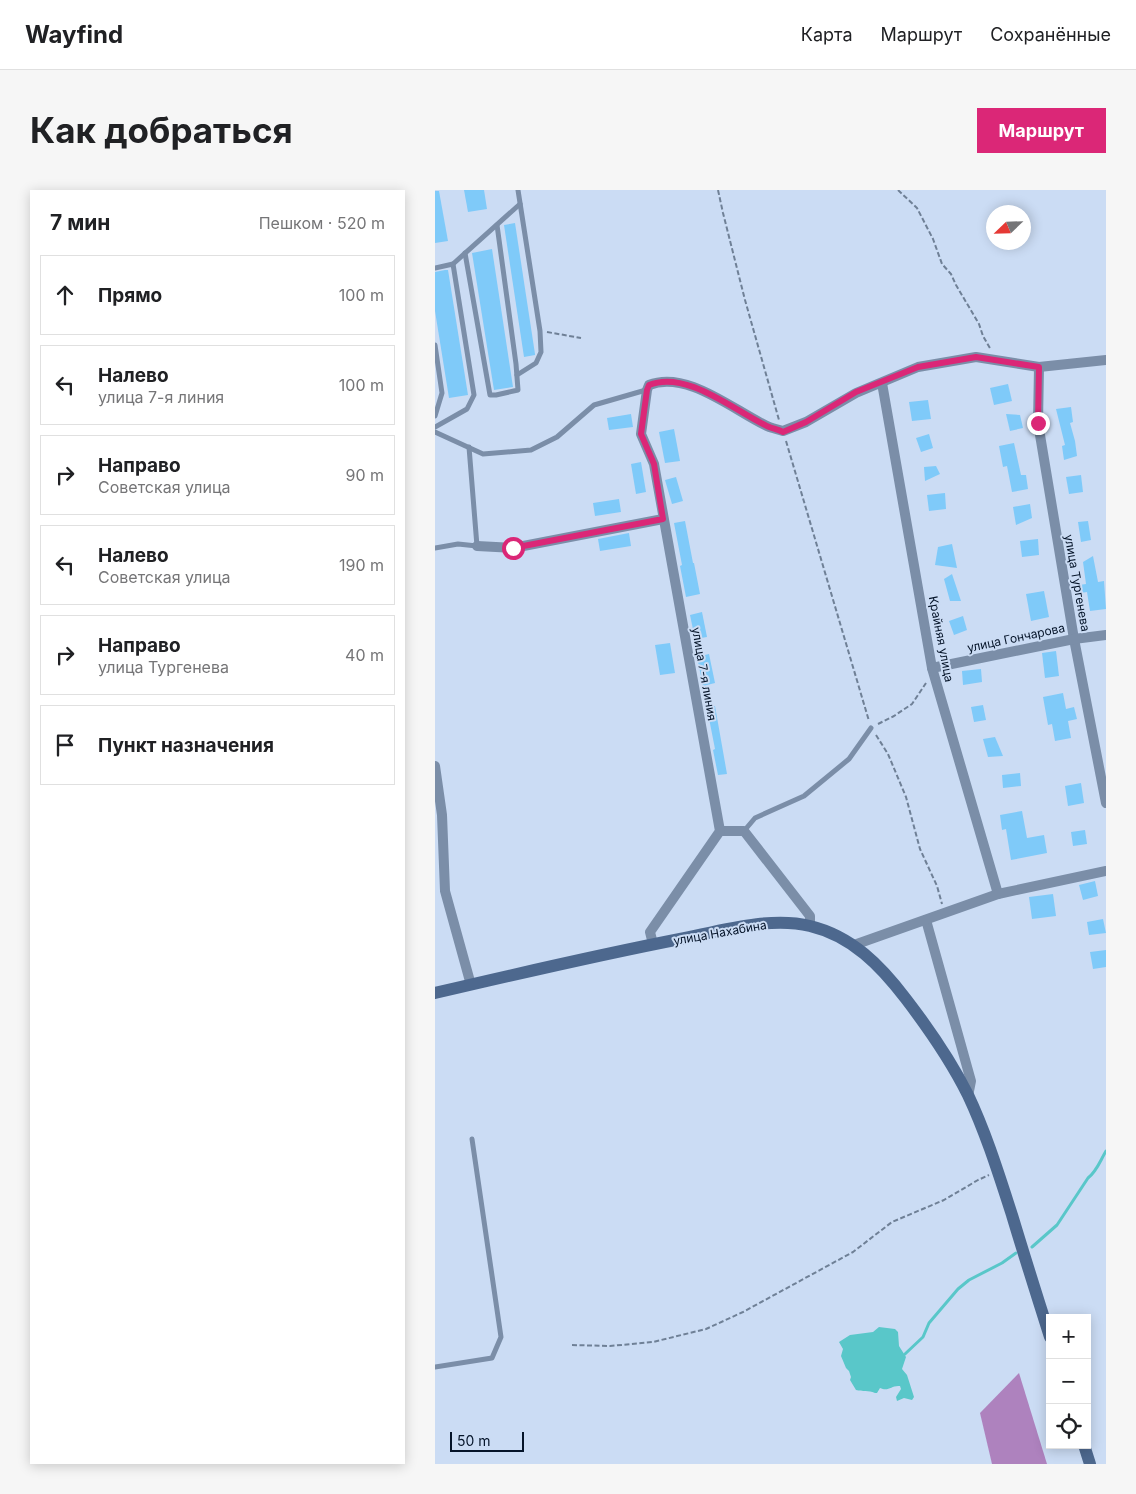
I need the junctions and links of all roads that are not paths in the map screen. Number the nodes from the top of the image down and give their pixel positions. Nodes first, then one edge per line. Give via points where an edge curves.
1 (518, 190) edge
2 (520, 204) junction
3 (497, 225) junction
4 (465, 253) junction
5 (453, 264) junction
6 (435, 268) edge
7 (435, 345) edge
8 (1106, 360) edge
9 (1039, 367) junction
10 (517, 375) junction
11 (882, 383) junction
12 (647, 390) junction
13 (435, 416) edge
14 (435, 428) edge
15 (435, 432) edge
16 (469, 447) junction
17 (663, 519) junction
18 (477, 546) junction
19 (435, 548) edge
20 (1106, 634) edge
21 (1074, 639) junction
22 (932, 668) junction
23 (871, 728) road end
24 (435, 766) edge
25 (1106, 802) edge
26 (720, 831) junction
27 (744, 831) junction
28 (1106, 871) edge
29 (998, 894) junction
30 (926, 920) junction
31 (810, 926) junction
32 (653, 944) junction
33 (854, 946) junction
34 (471, 985) junction
35 (435, 993) edge
36 (968, 1096) junction
37 (472, 1139) dead end
38 (1046, 1324) edge
39 (435, 1367) edge
40 (1085, 1449) edge
41 (1090, 1464) edge

1 - 2 lane
2 - 3 lane
2 - 10 lane via 541,352 536,364
3 - 4 lane
3 - 10 lane
4 - 5 lane
4 - 10 lane via 490,394 518,390
5 - 6 lane
5 - 14 lane via 474,395 467,409
7 - 13 lane via 442,393
8 - 9 street
9 - 11 street via 976,357 918,367
9 - 21 street, улица Тургенева via 1038,423
11 - 12 street via 856,392 783,432 687,384 658,381 649,385
11 - 22 street, Крайняя улица
12 - 16 lane via 594,405 557,438 531,450 483,454
12 - 17 street, улица 7-я линия via 641,434 654,464
15 - 16 lane
16 - 18 lane
17 - 18 street via 513,548
17 - 26 street, улица 7-я линия
18 - 19 lane via 458,544
20 - 21 street, улица Гончарова
21 - 22 street, улица Гончарова
21 - 25 street, улица Тургенева
22 - 29 street, Крайняя улица
23 - 27 lane via 849,759 804,796 755,818
24 - 34 street via 442,815 445,891
26 - 27 street
26 - 32 street via 650,932
27 - 31 street via 810,916
28 - 29 street
29 - 30 street
30 - 33 street
30 - 36 street via 971,1081
31 - 32 main road, улица Нахабина via 776,923
31 - 33 main road, улица Нахабина
32 - 34 main road, улица Нахабина
33 - 36 main road, улица Нахабина via 876,963 913,1007 947,1056
34 - 35 main road, улица Нахабина
36 - 38 main road, улица Нахабина via 998,1171
37 - 39 lane via 501,1337 492,1358
40 - 41 main road

